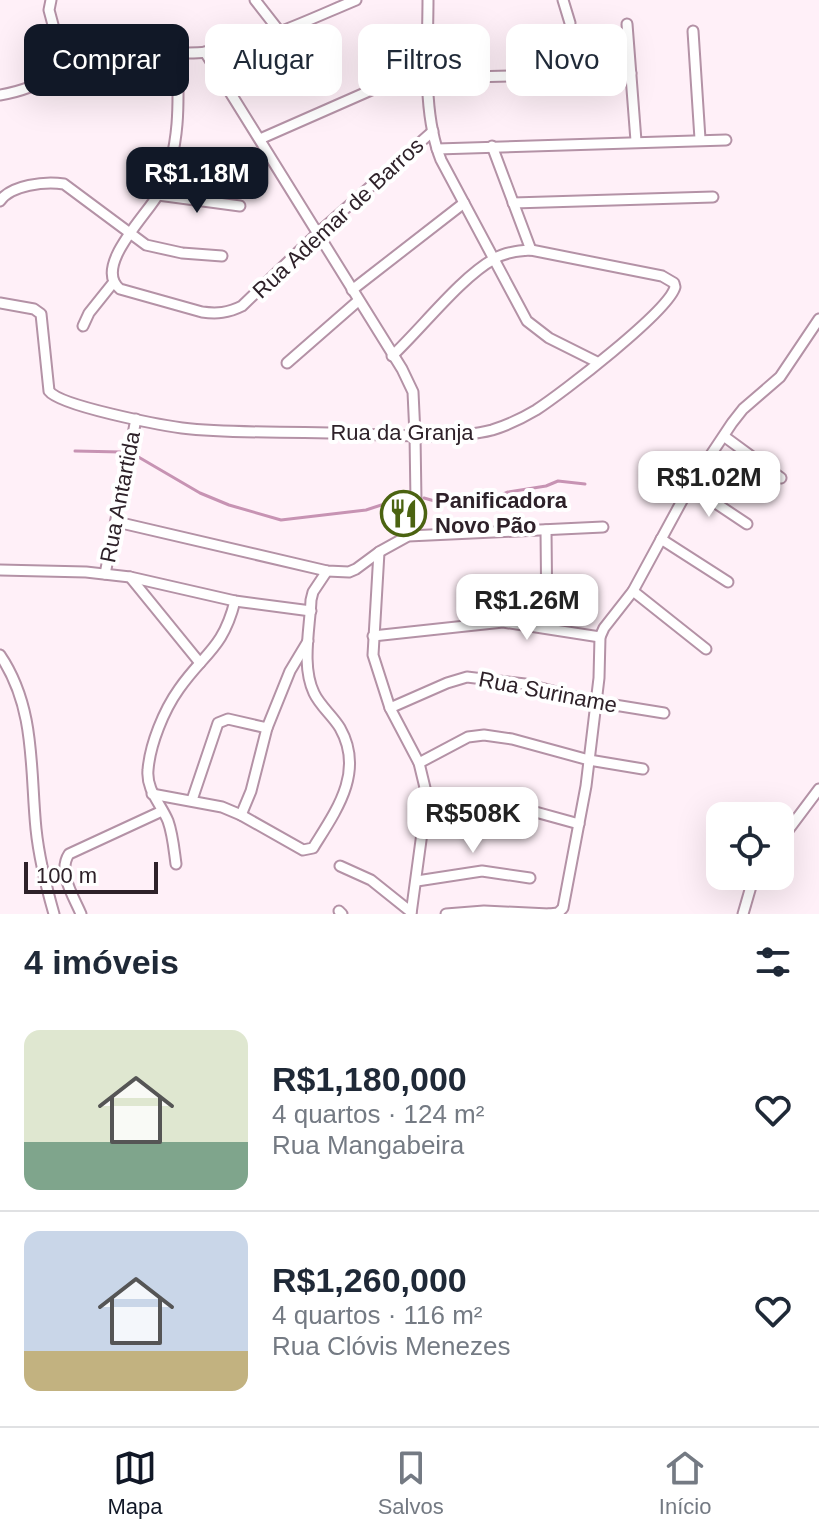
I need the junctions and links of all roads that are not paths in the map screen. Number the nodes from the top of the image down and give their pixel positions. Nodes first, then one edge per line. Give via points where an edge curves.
1 (51, 0) edge
2 (255, 0) edge
3 (356, 0) edge
4 (428, 0) edge
5 (563, 0) edge
6 (570, 23) dead end
7 (53, 24) edge
8 (274, 24) edge
9 (299, 24) edge
10 (427, 24) edge
11 (627, 24) dead end
12 (693, 31) dead end
13 (189, 52) edge
14 (205, 52) edge
15 (631, 73) junction
16 (490, 76) edge
17 (24, 91) edge
18 (0, 95) edge
19 (178, 96) edge
20 (233, 96) edge
21 (358, 96) edge
22 (430, 96) edge
23 (433, 131) junction
24 (260, 139) junction
25 (700, 139) junction
26 (726, 140) dead end
27 (636, 141) junction
28 (492, 146) junction
29 (437, 149) junction
30 (158, 195) junction
31 (713, 197) dead end
32 (0, 201) edge
33 (464, 203) junction
34 (513, 203) junction
35 (240, 206) dead end
36 (129, 232) junction
37 (319, 232) junction
38 (531, 250) junction
39 (222, 256) dead end
40 (494, 259) junction
41 (113, 283) junction
42 (352, 290) junction
43 (358, 301) junction
44 (0, 303) edge
45 (819, 319) edge
46 (83, 326) dead end
47 (392, 356) junction
48 (597, 362) junction
49 (287, 363) dead end
50 (136, 419) junction
51 (415, 435) junction
52 (725, 437) junction
53 (781, 478) dead end
54 (690, 486) junction
55 (117, 522) junction
56 (747, 524) dead end
57 (603, 527) dead end
58 (546, 530) junction
59 (408, 536) junction
60 (661, 539) junction
61 (379, 552) junction
62 (0, 570) edge
63 (327, 571) junction
64 (105, 574) junction
65 (130, 577) junction
66 (728, 582) dead end
67 (633, 591) junction
68 (235, 601) junction
69 (311, 611) junction
70 (547, 628) junction
71 (373, 636) junction
72 (600, 637) junction
73 (308, 640) junction
74 (706, 649) dead end
75 (0, 655) edge
76 (200, 663) junction
77 (596, 702) junction
78 (390, 708) junction
79 (664, 713) dead end
80 (267, 728) junction
81 (589, 760) junction
82 (419, 763) junction
83 (643, 769) dead end
84 (819, 789) edge
85 (152, 794) junction
86 (192, 800) junction
87 (162, 811) junction
88 (241, 815) junction
89 (794, 822) edge
90 (579, 824) junction
91 (424, 827) junction
92 (176, 864) dead end
93 (340, 866) dead end
94 (530, 878) dead end
95 (417, 881) junction
96 (750, 890) edge
97 (411, 913) edge
98 (471, 913) edge
99 (54, 914) edge
100 (81, 914) edge
101 (446, 914) edge
102 (549, 914) edge
103 (743, 914) edge

1 - 7 street
2 - 8 street
3 - 9 street
4 - 10 street
5 - 6 street
11 - 15 street
12 - 25 street
13 - 14 street
15 - 16 street
15 - 27 street
17 - 18 street
19 - 30 street via 170,161
20 - 24 street
21 - 24 street
22 - 23 street
23 - 29 street
23 - 37 street, Rua Ademar de Barros
24 - 37 street
25 - 26 street, Rua Ademar de Barros
25 - 27 street, Rua Ademar de Barros
27 - 28 street, Rua Ademar de Barros
28 - 29 street, Rua Ademar de Barros
28 - 34 street
29 - 33 street
30 - 35 street
30 - 36 street
31 - 34 street
32 - 36 street via 13,190 64,184
33 - 40 street
33 - 42 street
34 - 38 street
36 - 39 street via 155,248
36 - 41 street via 119,249
37 - 41 street, Rua Ademar de Barros via 242,306 225,313 202,312
37 - 42 street
38 - 40 street
38 - 48 street, Rua da Granja via 662,276 674,283 672,295 653,317
40 - 47 street
40 - 48 street via 535,330
41 - 46 street
42 - 43 street
43 - 47 street
43 - 49 street
44 - 50 street, Rua da Granja via 41,314 49,391 60,399
45 - 52 street via 780,377 743,409
47 - 51 street via 413,392
48 - 51 street, Rua da Granja via 554,398 512,423 488,431
50 - 51 street, Rua da Granja via 244,432
50 - 55 street, Rua Antartida
51 - 59 street via 415,508
52 - 53 street
52 - 54 street
54 - 56 street
54 - 60 street
55 - 63 street
55 - 64 street, Rua Antartida
57 - 58 street
58 - 59 street
58 - 70 street
59 - 61 street
60 - 66 street
60 - 67 street
61 - 63 street via 349,572
61 - 71 street
62 - 64 street, Rua Antartida
63 - 69 street via 313,592
64 - 65 street, Rua Antartida
65 - 68 street, Rua Antartida
65 - 76 street
67 - 72 street
67 - 74 street
68 - 69 street, Rua Antartida
68 - 76 street via 224,635
69 - 73 street
70 - 71 street via 503,622
70 - 72 street
71 - 78 street via 374,663
72 - 77 street
73 - 80 street
73 - 88 street via 314,693 343,734 351,767 346,789 313,848 303,850
75 - 99 street via 26,719 38,848
76 - 85 street via 172,699 154,743 147,771
77 - 78 street, Rua Suriname via 525,684 467,677
77 - 79 street, Rua Suriname
77 - 81 street
78 - 82 street
80 - 86 street via 228,719 218,723
80 - 88 street
81 - 82 street via 484,735 468,737
81 - 83 street
81 - 90 street
82 - 91 street via 427,796
84 - 89 street
85 - 86 street
85 - 87 street
86 - 88 street
87 - 92 street
87 - 100 street via 69,854 64,867
90 - 91 street via 490,803
90 - 102 street via 563,908
91 - 95 street
93 - 97 street via 371,880
94 - 95 street via 482,871
95 - 97 street
96 - 103 street
98 - 101 street
98 - 102 street

